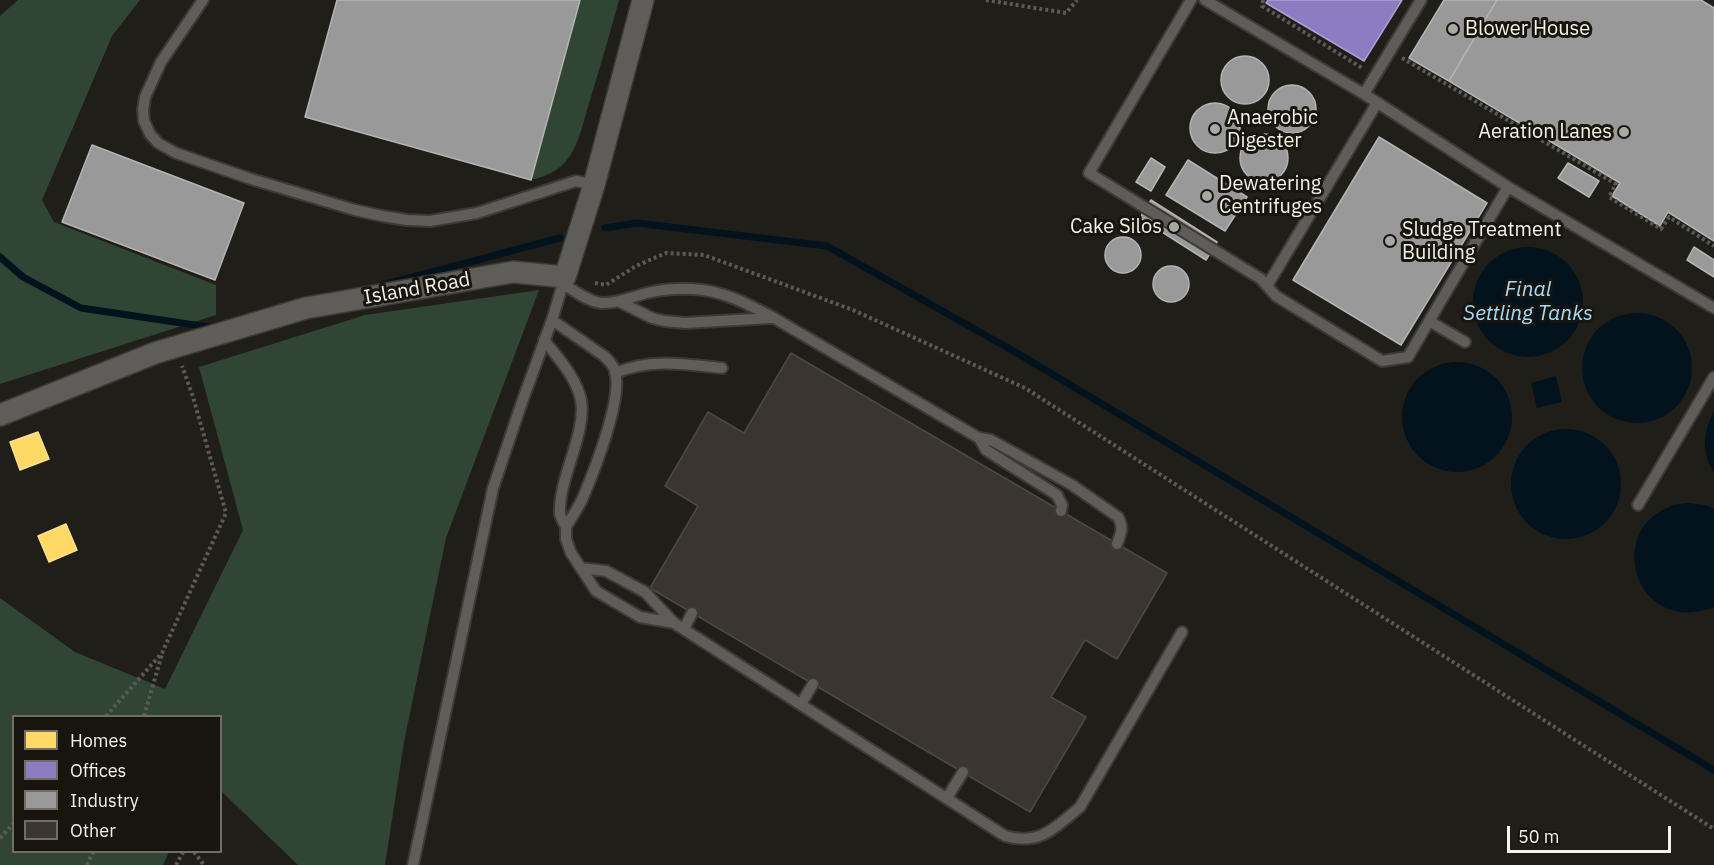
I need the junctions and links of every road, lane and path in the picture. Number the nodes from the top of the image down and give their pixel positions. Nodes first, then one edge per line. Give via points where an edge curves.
1 (203, 0) edge
2 (643, 0) edge
3 (986, 0) edge
4 (1077, 0) edge
5 (1191, 0) edge
6 (1205, 0) edge
7 (1263, 0) edge
8 (1421, 0) edge
9 (994, 1) edge
10 (1390, 51) junction
11 (1376, 76) junction
12 (1364, 94) junction
13 (1377, 102) junction
14 (594, 185) junction
15 (1508, 187) junction
16 (1714, 246) edge
17 (565, 280) junction
18 (1268, 286) junction
19 (620, 302) junction
20 (1714, 308) edge
21 (774, 318) junction
22 (552, 320) junction
23 (1429, 321) junction
24 (544, 340) junction
25 (1465, 342) dead end
26 (175, 347) junction
27 (722, 369) dead end
28 (615, 373) junction
29 (1714, 377) edge
30 (0, 415) edge
31 (979, 438) junction
32 (1638, 505) dead end
33 (1061, 512) dead end
34 (566, 527) junction
35 (1117, 544) dead end
36 (581, 568) junction
37 (692, 613) dead end
38 (679, 626) junction
39 (1182, 632) dead end
40 (162, 652) junction
41 (813, 684) dead end
42 (801, 704) junction
43 (108, 715) edge
44 (145, 715) edge
45 (963, 772) dead end
46 (947, 798) junction
47 (12, 825) edge
48 (1714, 829) edge
49 (0, 838) edge
50 (195, 853) edge
51 (204, 865) edge
52 (413, 865) edge

1 - 14 lane via 161,62 145,98 144,121 150,134 176,153 355,210 407,220 430,221 477,213 576,182
2 - 14 street
3 - 9 path
4 - 9 path via 1066,13
5 - 18 lane via 1089,173
6 - 12 lane
7 - 11 path via 1262,6
8 - 10 lane
10 - 11 lane
10 - 16 path via 1616,184 1609,197 1661,229 1669,217
11 - 12 lane
12 - 13 lane
13 - 15 lane
13 - 18 lane
14 - 17 street
15 - 20 lane
15 - 23 lane
17 - 19 lane via 591,300
17 - 22 lane
17 - 26 street, Island Road via 513,272 306,308
17 - 48 path via 606,285 666,253 704,255 854,310 1025,388
18 - 23 lane via 1276,296 1382,362 1408,357
19 - 21 lane via 664,321
19 - 21 lane via 668,289 692,289 722,293
21 - 31 lane
22 - 24 lane
22 - 28 lane via 604,356
23 - 25 lane
24 - 34 lane via 566,368 581,400 582,414 562,493 560,516
24 - 52 lane via 494,488
26 - 30 street, Island Road
26 - 40 path via 226,513
27 - 28 lane via 661,363
28 - 34 lane via 616,393 610,420 584,497
29 - 32 lane
31 - 33 lane via 986,450 1057,495
31 - 35 lane via 991,440 1072,485 1118,517 1122,532
34 - 36 lane via 566,539
36 - 38 lane via 606,571 645,592
36 - 38 lane via 596,591 640,616
37 - 38 lane
38 - 42 lane
39 - 46 lane via 1080,807 1055,828 1028,839 1005,836
40 - 43 path
40 - 44 path
41 - 42 lane
42 - 46 lane
45 - 46 lane
47 - 49 path
50 - 51 path

